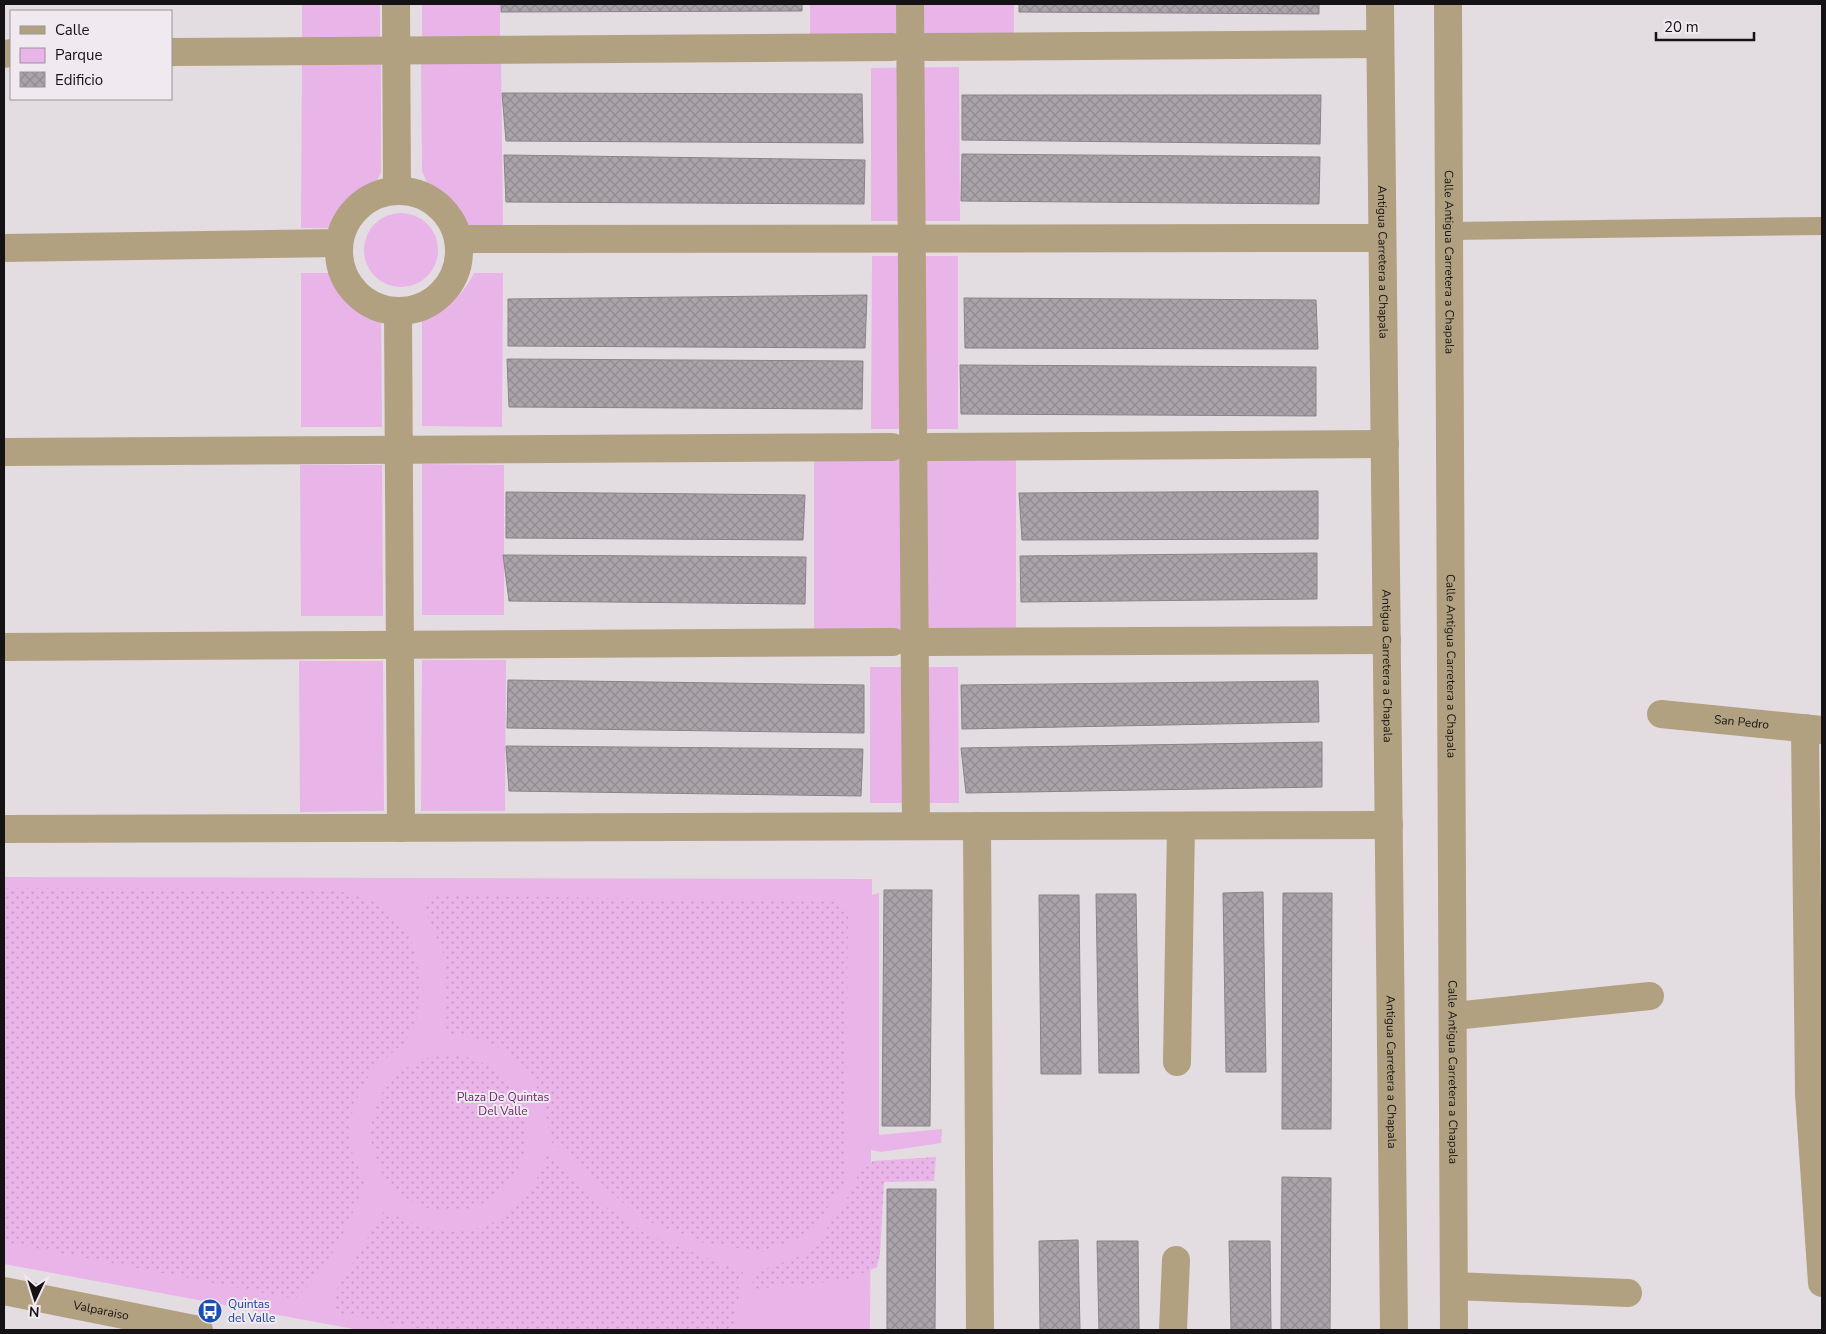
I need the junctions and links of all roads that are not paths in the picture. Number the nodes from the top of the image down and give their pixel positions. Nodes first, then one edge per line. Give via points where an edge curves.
1 (396, 4) edge
2 (910, 4) edge
3 (1380, 4) edge
4 (1448, 4) edge
5 (1380, 44) junction
6 (927, 47) dead end
7 (892, 48) dead end
8 (396, 51) junction
9 (172, 52) edge
10 (397, 190) junction
11 (1822, 226) edge
12 (1451, 231) junction
13 (1382, 238) junction
14 (458, 239) junction
15 (912, 239) junction
16 (338, 243) junction
17 (4, 248) edge
18 (398, 311) junction
19 (1385, 444) junction
20 (892, 447) dead end
21 (930, 447) dead end
22 (400, 449) junction
23 (4, 452) edge
24 (1387, 640) junction
25 (893, 642) dead end
26 (928, 642) dead end
27 (399, 645) junction
28 (4, 647) edge
29 (1661, 714) dead end
30 (1814, 729) edge
31 (1389, 825) junction
32 (916, 826) junction
33 (977, 826) junction
34 (1180, 826) junction
35 (401, 828) junction
36 (4, 829) edge
37 (1650, 996) dead end
38 (1454, 1016) junction
39 (1177, 1062) dead end
40 (1816, 1094) edge
41 (1176, 1260) dead end
42 (1822, 1283) edge
43 (1454, 1286) junction
44 (4, 1291) edge
45 (1628, 1293) dead end
46 (198, 1330) edge
47 (980, 1330) edge
48 (1173, 1330) edge
49 (1394, 1330) edge
50 (1454, 1330) edge

1 - 8 street
2 - 15 street
3 - 5 street, Antigua Carretera a Chapala
4 - 12 street, Calle Antigua Carretera a Chapala
5 - 6 street
5 - 13 street, Antigua Carretera a Chapala
7 - 8 street
8 - 9 street
8 - 10 street
10 - 14 street via 414,192 430,199 453,224
10 - 16 street via 380,194 359,206 343,226
11 - 12 lane
12 - 38 street, Calle Antigua Carretera a Chapala
13 - 15 street
13 - 19 street, Antigua Carretera a Chapala
14 - 15 street
14 - 18 street via 455,275 446,290 432,302 416,309
15 - 32 street
16 - 17 street
16 - 18 street via 339,263 346,282 360,297 378,308
18 - 22 street
19 - 21 street
19 - 24 street, Antigua Carretera a Chapala
20 - 22 street
22 - 23 street
22 - 27 street
24 - 26 street
24 - 31 street, Antigua Carretera a Chapala
25 - 27 street
27 - 28 street
27 - 35 street
29 - 30 street, San Pedro
30 - 40 street
31 - 34 street
31 - 49 street, Antigua Carretera a Chapala
32 - 33 street
32 - 35 street
33 - 34 street
33 - 47 street
34 - 39 street
35 - 36 street
37 - 38 street
38 - 43 street, Calle Antigua Carretera a Chapala
40 - 42 street
41 - 48 street
43 - 45 street
43 - 50 street, Calle Antigua Carretera a Chapala
44 - 46 street, Valparaiso

